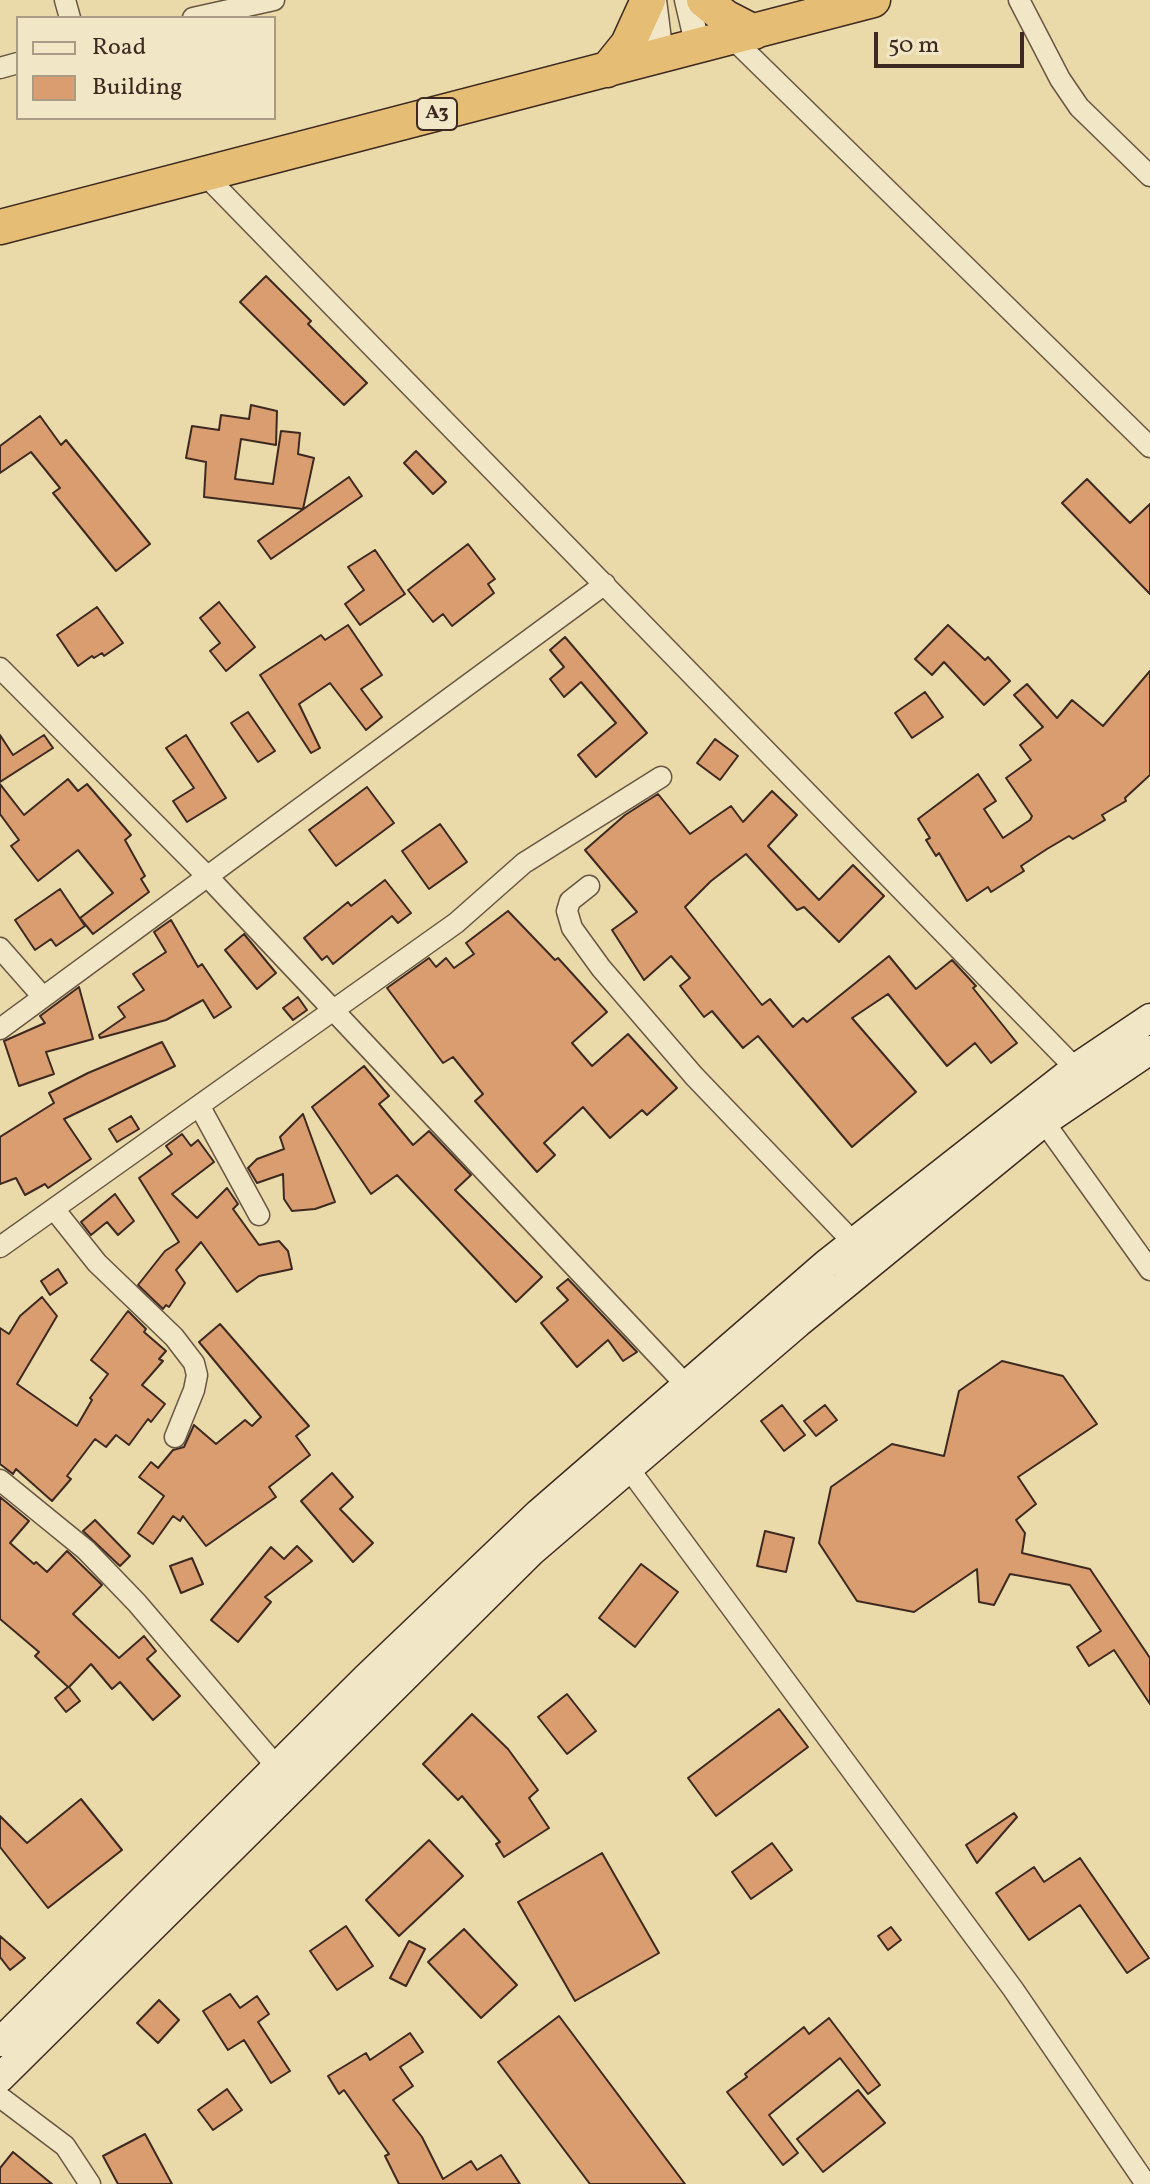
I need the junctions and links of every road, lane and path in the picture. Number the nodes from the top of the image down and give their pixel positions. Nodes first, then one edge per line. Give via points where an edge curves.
1 (274, 0) edge
2 (651, 0) edge
3 (687, 0) edge
4 (704, 0) edge
5 (873, 0) edge
6 (1019, 0) edge
7 (202, 16) edge
8 (742, 34) junction
9 (698, 47) junction
10 (661, 56) junction
11 (607, 70) junction
12 (204, 174) junction
13 (1150, 176) edge
14 (0, 227) edge
15 (1150, 447) edge
16 (605, 584) junction
17 (0, 668) edge
18 (661, 777) dead end
19 (207, 876) junction
20 (589, 886) dead end
21 (0, 948) edge
22 (43, 997) junction
23 (333, 1011) junction
24 (1150, 1018) edge
25 (0, 1029) edge
26 (1150, 1050) edge
27 (1084, 1078) junction
28 (200, 1107) junction
29 (1044, 1122) junction
30 (54, 1209) junction
31 (259, 1215) dead end
32 (854, 1243) junction
33 (0, 1247) edge
34 (1150, 1270) edge
35 (686, 1385) junction
36 (175, 1437) dead end
37 (621, 1458) junction
38 (3, 1488) edge
39 (277, 1767) junction
40 (0, 2042) edge
41 (0, 2078) edge
42 (0, 2097) edge
43 (90, 2184) edge
44 (1146, 2184) edge

1 - 7 street
2 - 10 street
2 - 11 highway
3 - 9 street
4 - 8 highway
5 - 8 highway, A3
6 - 13 street via 1079,107
8 - 9 highway, A3
8 - 15 street
9 - 10 highway, A3
10 - 11 highway, A3
11 - 12 highway, A3
12 - 14 highway, A3
12 - 16 street
16 - 19 street
16 - 27 street
17 - 19 street
18 - 23 street via 524,863 456,923
19 - 22 street
19 - 23 street
20 - 32 street via 570,901 567,911 572,928 601,968 694,1076
21 - 22 street
22 - 25 street
23 - 28 street
23 - 35 street
24 - 27 main road
26 - 27 main road
27 - 29 main road
27 - 32 main road
28 - 30 street
28 - 31 street
29 - 34 street
29 - 37 main road via 798,1323
30 - 33 street
30 - 36 street via 97,1263 194,1363 194,1390
32 - 35 main road
35 - 37 main road
37 - 39 main road via 539,1513
37 - 41 main road
37 - 44 street via 1013,1989
38 - 39 street via 86,1550
39 - 40 main road
42 - 43 street via 59,2140

